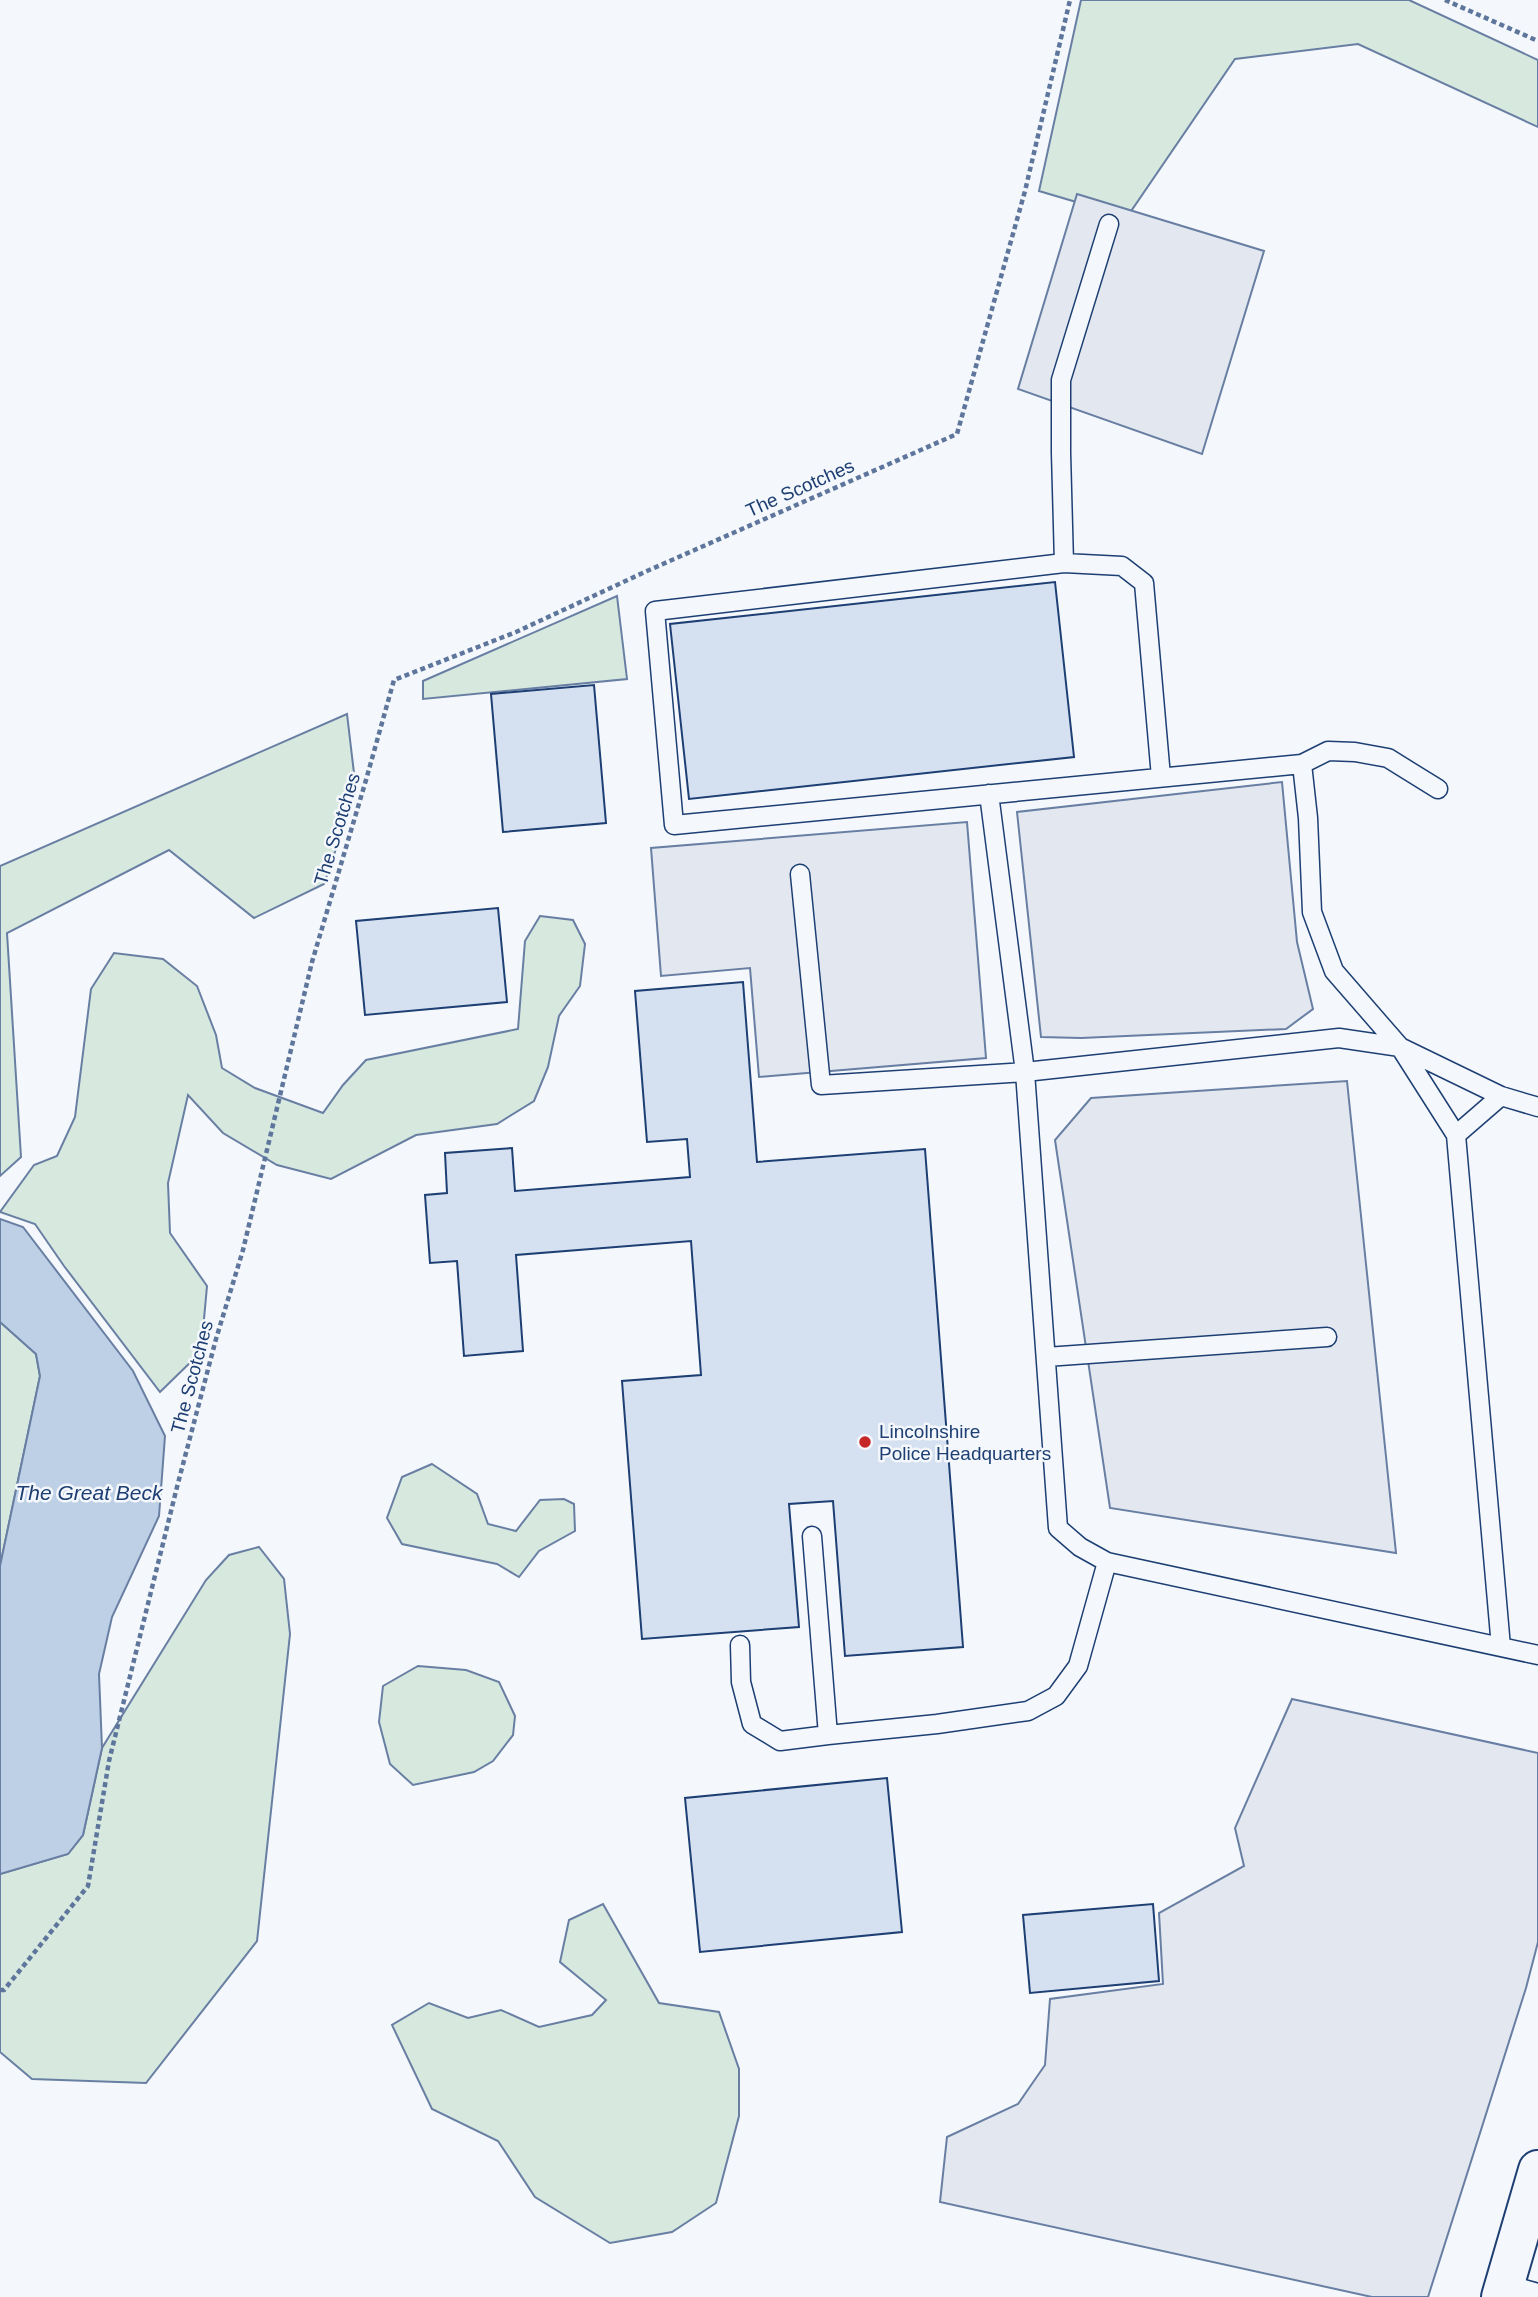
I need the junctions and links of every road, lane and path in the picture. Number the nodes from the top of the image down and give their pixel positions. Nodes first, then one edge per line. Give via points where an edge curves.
1 (1070, 0) edge
2 (1445, 0) edge
3 (1538, 41) edge
4 (1109, 223) dead end
5 (1064, 564) junction
6 (1302, 764) junction
7 (1161, 778) junction
8 (1438, 789) dead end
9 (989, 794) junction
10 (800, 874) dead end
11 (1400, 1046) junction
12 (1025, 1072) junction
13 (1501, 1097) junction
14 (1538, 1107) edge
15 (1456, 1135) junction
16 (1327, 1337) dead end
17 (1046, 1357) junction
18 (812, 1536) dead end
19 (1107, 1562) junction
20 (740, 1645) dead end
21 (1500, 1647) junction
22 (1538, 1655) edge
23 (828, 1735) junction
24 (0, 1990) edge
25 (1538, 2170) edge
26 (1515, 2291) edge

1 - 24 path, The Scotches via 1025,191 957,434 516,632 394,680 312,962 243,1250 177,1487 109,1761 88,1886
2 - 3 path
4 - 5 lane via 1061,380
5 - 7 lane via 1122,566 1144,583
5 - 9 lane via 655,611 674,825
6 - 7 lane
6 - 8 lane via 1328,751 1388,758
6 - 11 lane via 1312,912 1334,971
7 - 9 lane
9 - 12 lane
10 - 12 lane via 821,1085
11 - 12 lane via 1339,1038
11 - 13 lane
11 - 15 lane
12 - 17 lane
13 - 14 lane
13 - 15 lane
15 - 21 lane
16 - 17 lane
17 - 19 lane via 1058,1528
18 - 23 lane
19 - 21 lane
19 - 23 lane via 1078,1666 1056,1696 1028,1711
20 - 23 lane via 741,1682 752,1724 780,1741
21 - 22 lane
25 - 26 street

